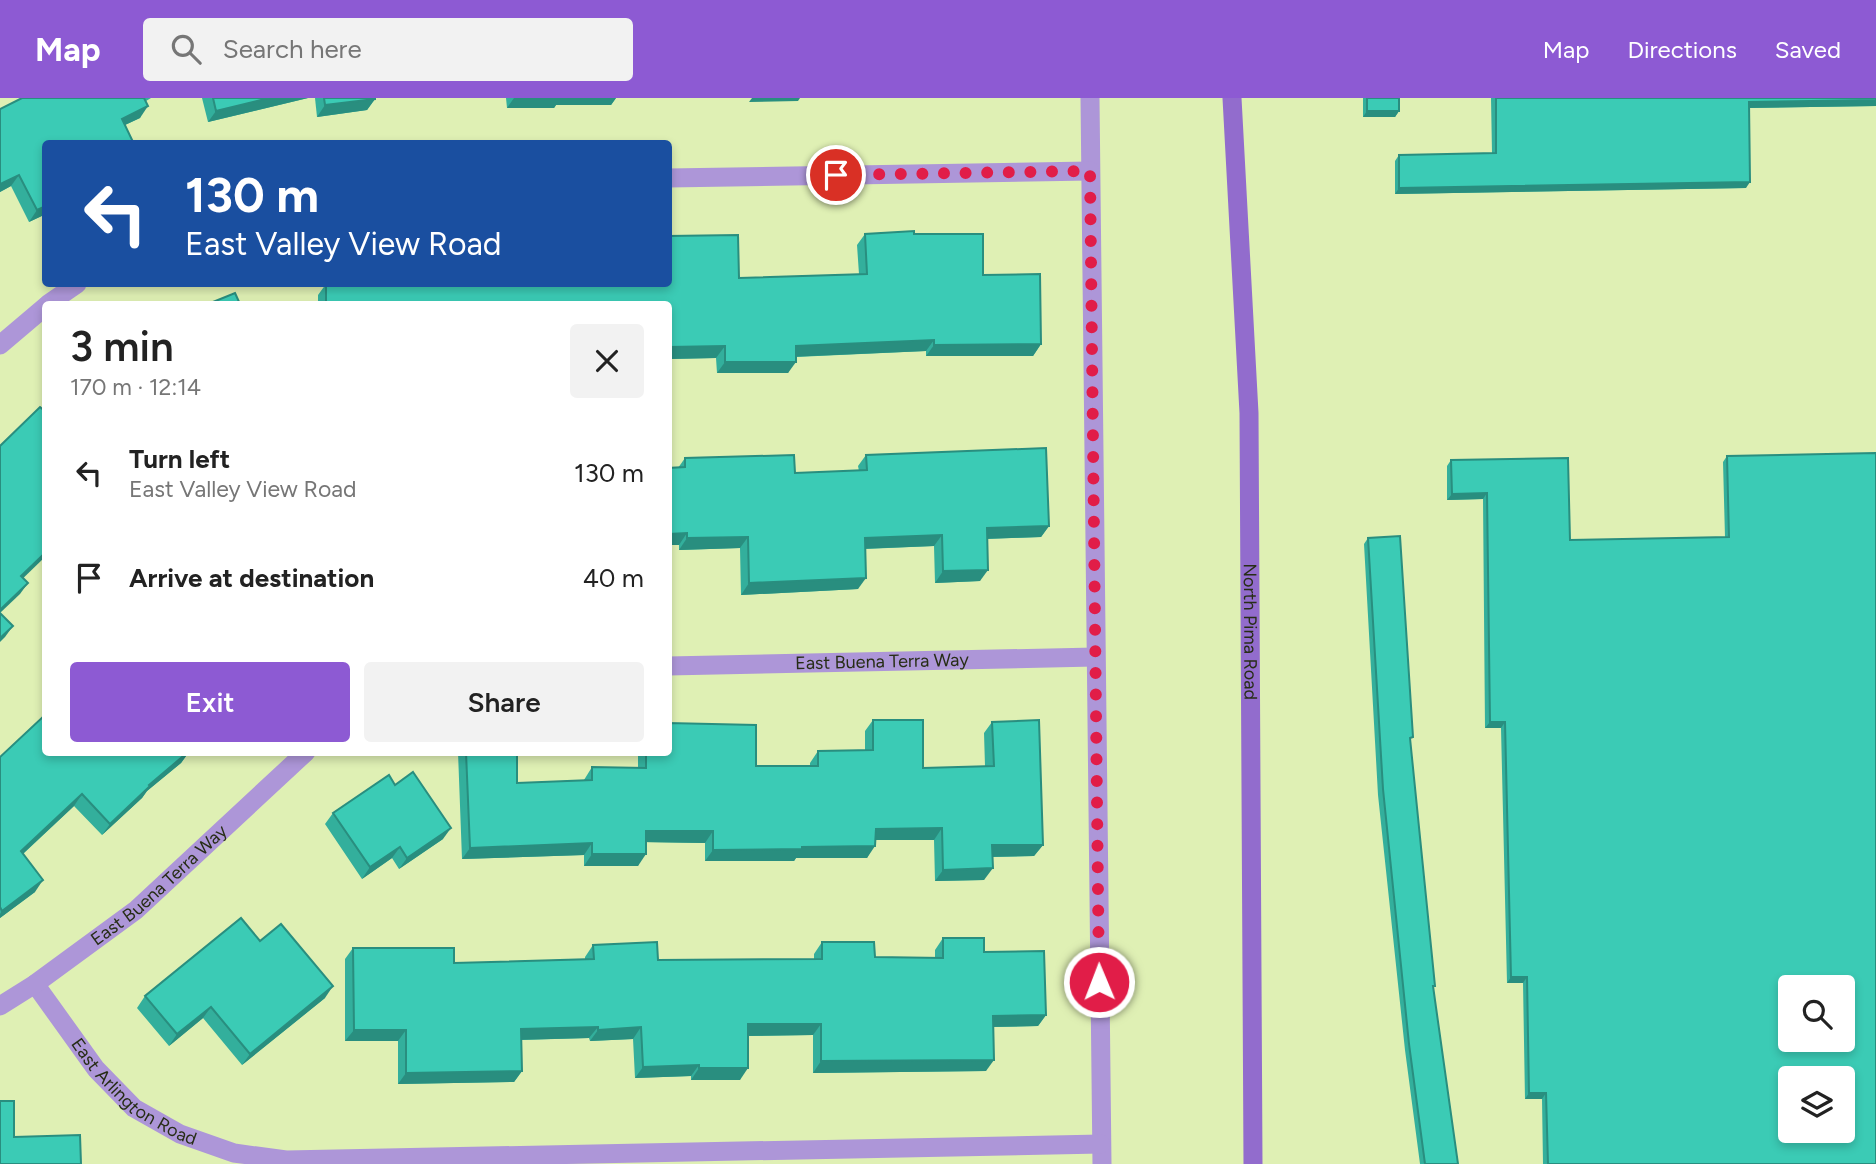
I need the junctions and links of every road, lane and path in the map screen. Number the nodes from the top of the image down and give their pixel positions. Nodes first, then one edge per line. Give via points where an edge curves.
1 (1090, 98) edge
2 (1232, 98) edge
3 (1090, 171) junction
4 (672, 178) edge
5 (73, 287) edge
6 (53, 301) edge
7 (42, 309) edge
8 (0, 345) edge
9 (1095, 657) junction
10 (672, 666) edge
11 (302, 756) edge
12 (35, 984) junction
13 (0, 1006) edge
14 (1101, 1154) edge
15 (1254, 1164) edge

1 - 3 street
2 - 15 main road, North Pima Road via 1249,413
3 - 4 street
3 - 9 street
5 - 6 street
7 - 8 street
9 - 10 street, East Buena Terra Way
9 - 14 street
11 - 12 street, East Buena Terra Way via 136,910
12 - 13 street, East Buena Terra Way
12 - 14 street, East Arlington Road via 96,1069 134,1108 180,1134 234,1153 286,1160

